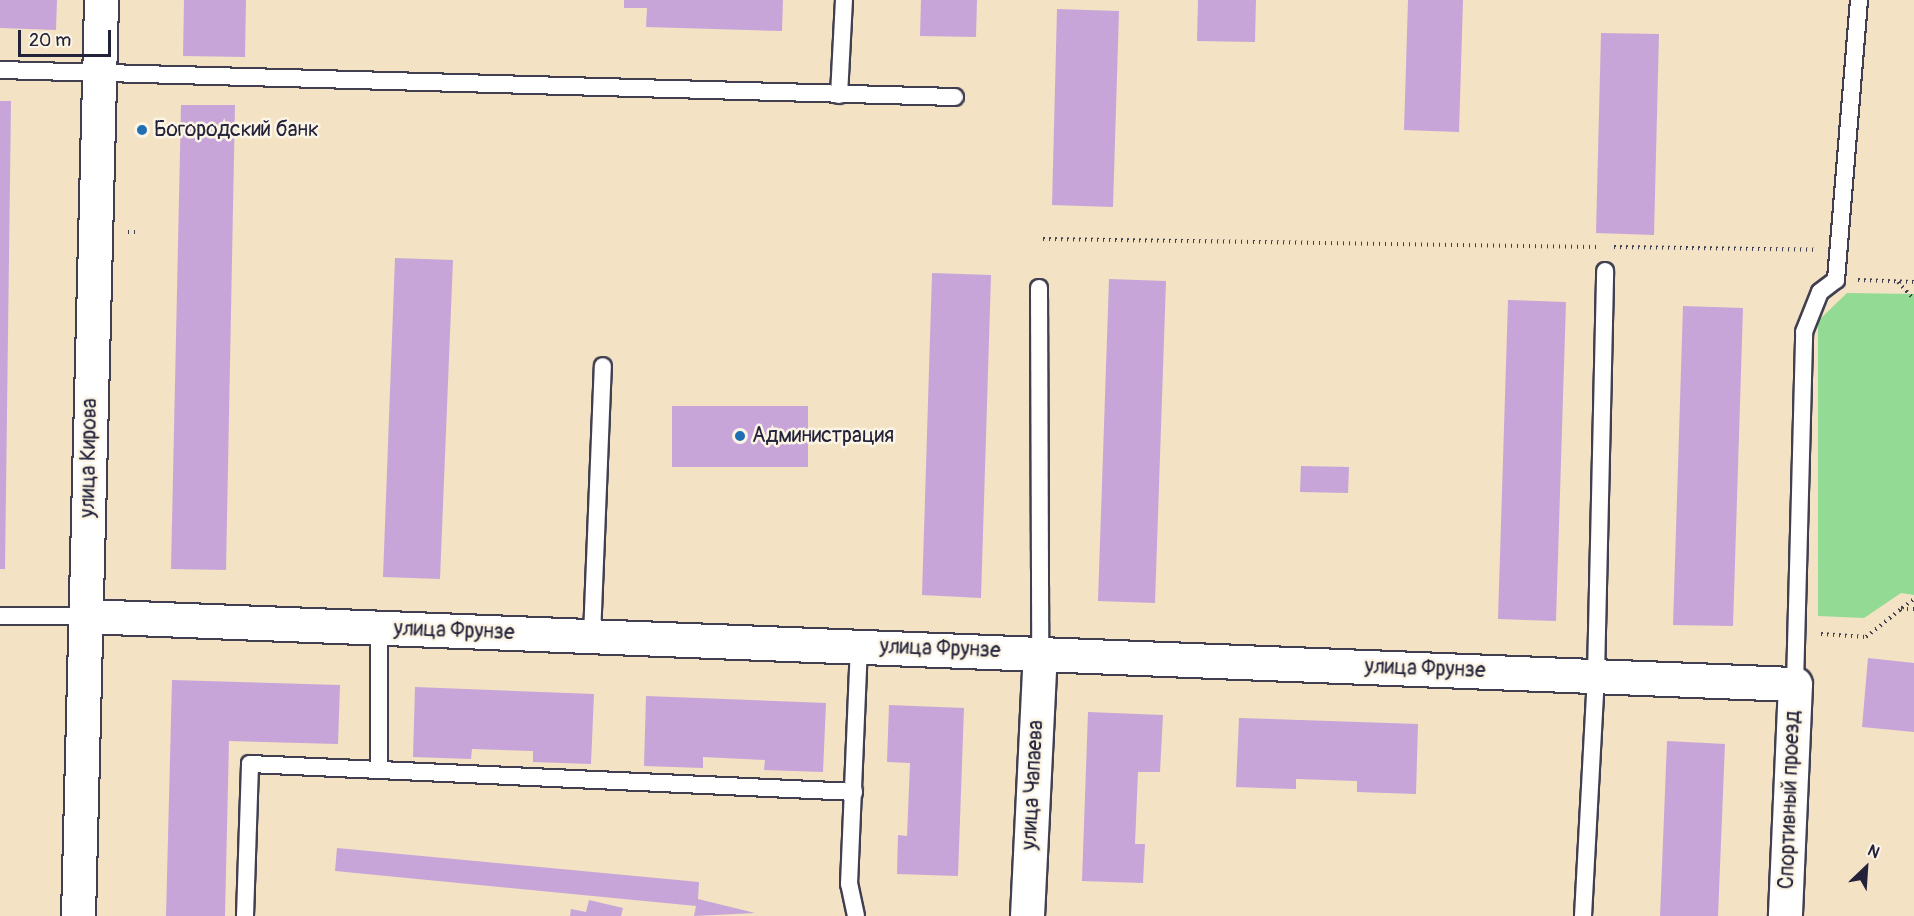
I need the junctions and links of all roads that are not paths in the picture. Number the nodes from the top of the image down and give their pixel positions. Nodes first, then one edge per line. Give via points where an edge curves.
1 (101, 0) edge
2 (844, 0) edge
3 (1859, 0) edge
4 (0, 70) edge
5 (100, 74) junction
6 (839, 95) junction
7 (955, 96) dead end
8 (1605, 271) dead end
9 (1039, 288) dead end
10 (603, 366) dead end
11 (0, 616) edge
12 (85, 616) junction
13 (379, 628) junction
14 (592, 636) junction
15 (859, 646) junction
16 (1040, 654) junction
17 (1596, 675) junction
18 (1795, 684) junction
19 (379, 767) junction
20 (854, 792) junction
21 (78, 916) edge
22 (245, 916) edge
23 (856, 916) edge
24 (1027, 916) edge
25 (1583, 916) edge
26 (1785, 916) edge

1 - 5 street, улица Кирова
2 - 6 lane
3 - 18 lane via 1836,280 1820,292 1804,332
4 - 5 lane
5 - 6 lane
5 - 12 street, улица Кирова
6 - 7 lane
8 - 17 lane
9 - 16 lane
10 - 14 lane
11 - 12 lane
12 - 13 street, улица Фрунзе
12 - 21 street, улица Кирова
13 - 14 street, улица Фрунзе
13 - 19 lane
14 - 15 street, улица Фрунзе
15 - 16 street, улица Фрунзе
15 - 20 lane
16 - 17 street, улица Фрунзе
16 - 24 street, улица Чапаева
17 - 18 street, улица Фрунзе
17 - 25 lane
18 - 26 street, Спортивный проезд
19 - 20 lane via 410,773
19 - 22 lane via 250,764
20 - 23 lane via 849,884

